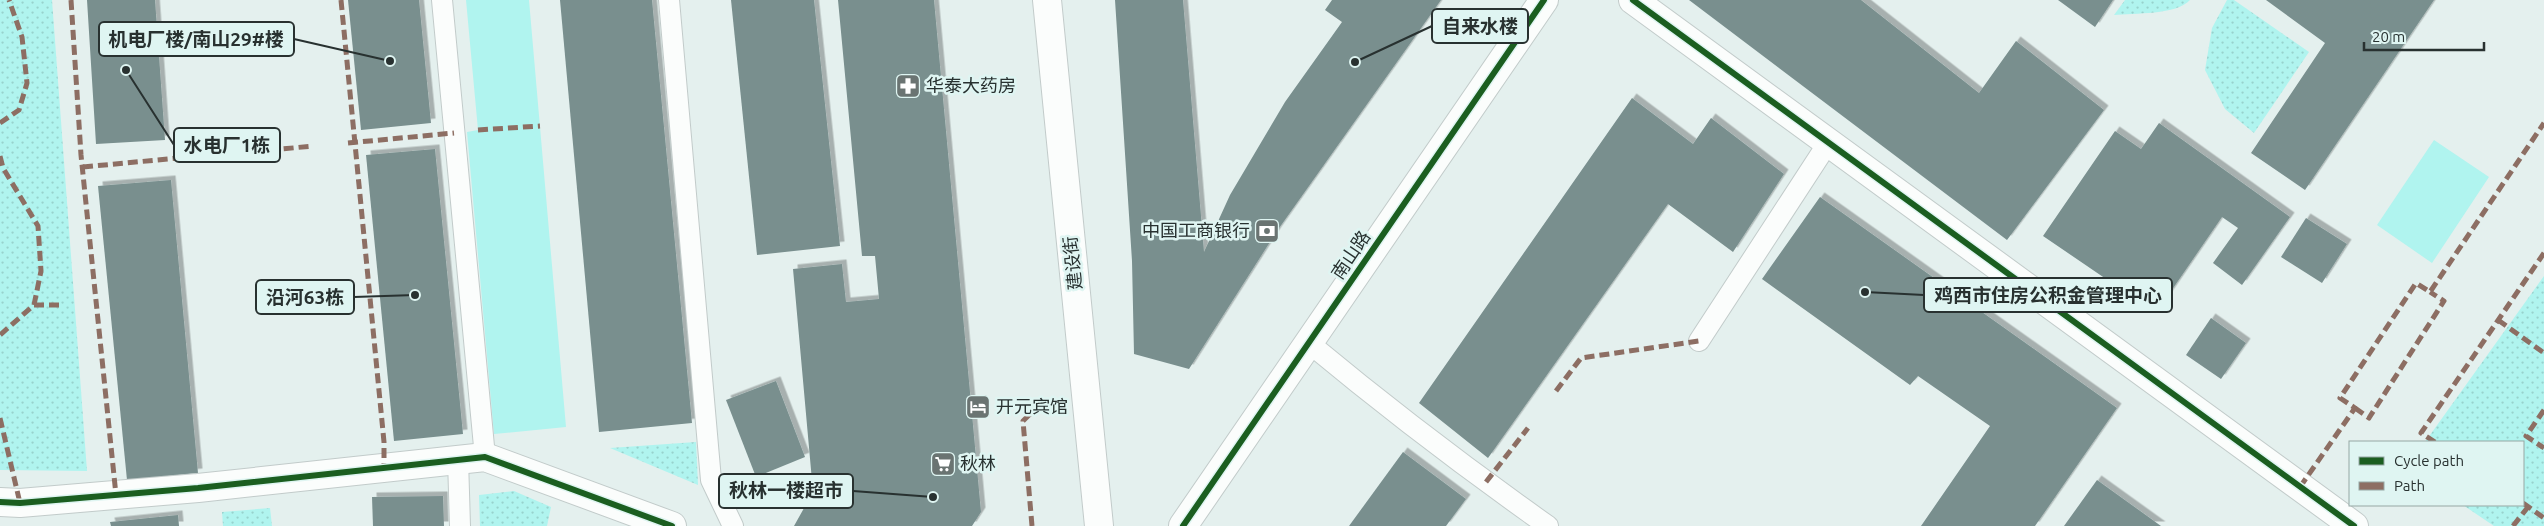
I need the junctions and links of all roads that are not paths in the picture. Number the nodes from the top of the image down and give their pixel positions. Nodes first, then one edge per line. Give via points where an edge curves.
1 (442, 0) edge
2 (669, 0) edge
3 (1046, 0) edge
4 (1544, 0) edge
5 (1633, 0) edge
6 (1828, 143) junction
7 (1309, 342) junction
8 (1699, 342) dead end
9 (485, 457) junction
10 (458, 458) junction
11 (0, 502) edge
12 (1101, 519) edge
13 (657, 524) edge
14 (460, 526) edge
15 (733, 526) edge
16 (1183, 526) edge
17 (1548, 526) edge
18 (2354, 526) edge

1 - 9 lane
2 - 15 lane via 711,480
3 - 12 street, 建设街
4 - 7 street, 南山路
5 - 6 street
6 - 8 lane
6 - 18 street
7 - 16 street, 南山路
7 - 17 lane via 1404,419
9 - 10 street
9 - 13 street
10 - 11 street via 198,488
10 - 14 lane

